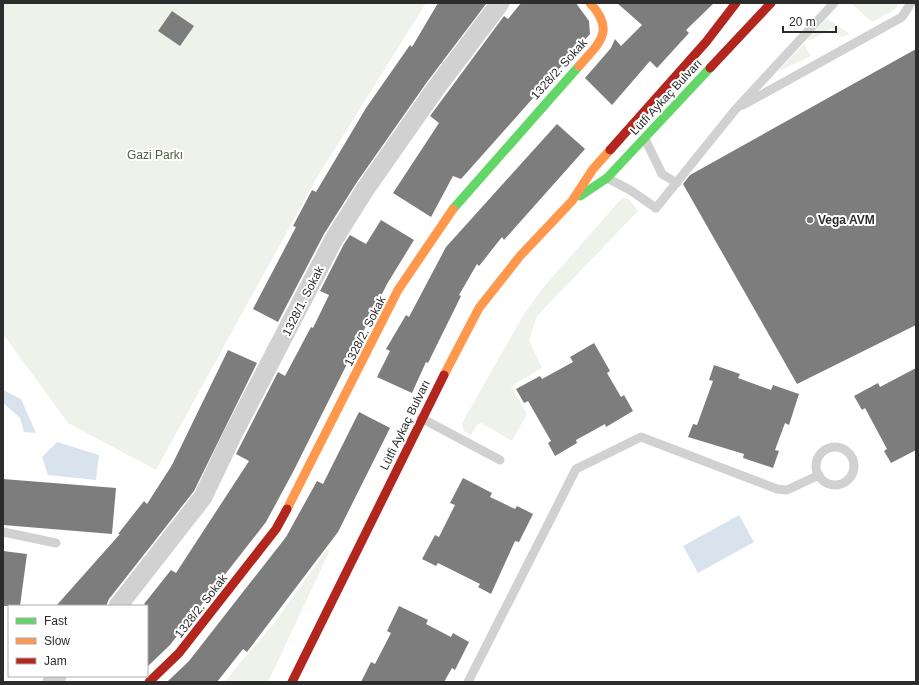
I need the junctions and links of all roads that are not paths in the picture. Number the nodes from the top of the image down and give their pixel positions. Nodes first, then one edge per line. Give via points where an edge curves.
1 (500, 3) edge
2 (590, 3) edge
3 (736, 3) edge
4 (771, 3) edge
5 (834, 3) edge
6 (911, 3) edge
7 (735, 110) junction
8 (644, 138) junction
9 (607, 178) junction
10 (677, 183) junction
11 (572, 201) junction
12 (421, 418) junction
13 (500, 460) dead end
14 (819, 475) junction
15 (3, 532) edge
16 (56, 543) dead end
17 (119, 605) edge
18 (149, 682) edge
19 (292, 682) edge
20 (468, 682) edge

1 - 17 street, 1328/1. Sokak via 431,94 366,188 334,239 232,436 204,497
2 - 18 main road, 1328/2. Sokak via 597,9 603,21 605,30 602,40 459,200 398,290 276,529 179,654
3 - 11 main road, Lütfi Aykaç Bulvarı via 706,42 593,168
4 - 8 main road, Lütfi Aykaç Bulvarı
5 - 7 lane
6 - 7 lane via 902,17
7 - 10 lane
8 - 9 main road, Lütfi Aykaç Bulvarı
8 - 10 lane via 662,174
9 - 10 lane via 656,208
9 - 11 main road, Lütfi Aykaç Bulvarı
11 - 12 main road, Lütfi Aykaç Bulvarı via 520,256 479,308
12 - 13 lane
12 - 19 main road, Lütfi Aykaç Bulvarı
14 - 14 lane via 828,483 845,482 854,466 850,455 840,448 827,448 818,457 816,470
14 - 20 lane via 787,490 777,489 641,437 576,469
15 - 16 lane

